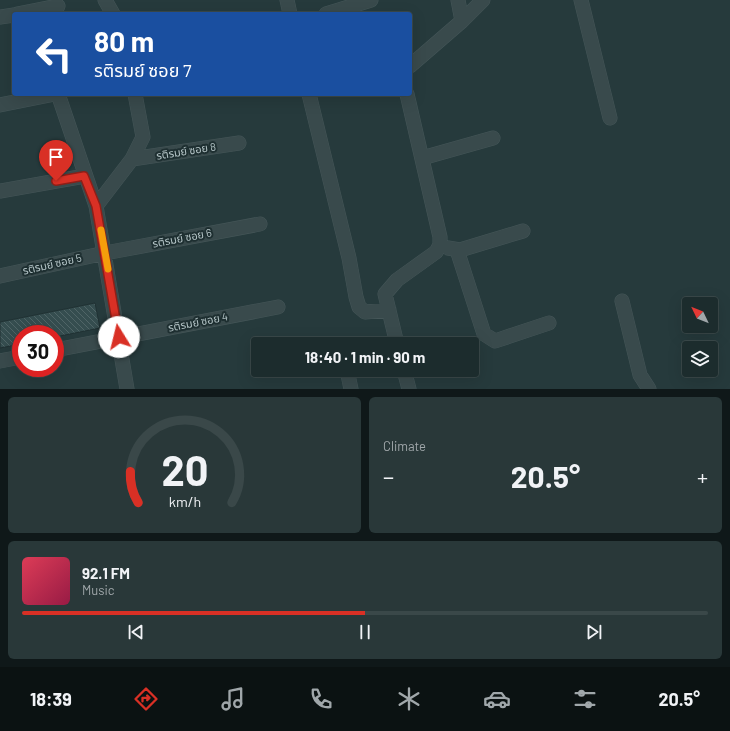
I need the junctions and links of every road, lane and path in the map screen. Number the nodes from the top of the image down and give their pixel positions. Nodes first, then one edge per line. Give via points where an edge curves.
1 (105, 0) edge
2 (286, 0) edge
3 (371, 0) edge
4 (458, 0) edge
5 (482, 0) edge
6 (581, 0) edge
7 (59, 7) edge
8 (29, 12) edge
9 (112, 12) edge
10 (289, 12) edge
11 (332, 12) edge
12 (12, 15) edge
13 (0, 17) edge
14 (462, 21) junction
15 (412, 64) edge
16 (45, 96) edge
17 (59, 96) edge
18 (135, 96) edge
19 (309, 96) edge
20 (407, 96) edge
21 (0, 105) edge
22 (610, 118) dead end
23 (494, 138) dead end
24 (239, 143) dead end
25 (422, 158) junction
26 (132, 159) junction
27 (84, 176) junction
28 (0, 191) edge
29 (96, 206) junction
30 (260, 224) dead end
31 (523, 231) dead end
32 (440, 245) junction
33 (457, 250) junction
34 (105, 252) junction
35 (0, 276) edge
36 (622, 301) dead end
37 (278, 307) dead end
38 (389, 310) junction
39 (549, 323) dead end
40 (119, 337) junction
41 (395, 337) edge
42 (64, 348) edge
43 (12, 358) edge
44 (0, 361) edge
45 (348, 377) edge
46 (406, 377) edge
47 (127, 389) edge
48 (351, 389) edge
49 (409, 389) edge
50 (649, 389) edge

1 - 9 street
2 - 10 street
3 - 11 street
4 - 14 street
5 - 14 street
6 - 22 street
7 - 8 street
12 - 13 street
14 - 15 street
16 - 21 street
17 - 27 street
18 - 26 street via 143,137
19 - 38 street via 359,307 365,312
20 - 25 street
23 - 25 street
24 - 26 street, รติรมย์ ซอย 8
25 - 32 street
26 - 29 street
27 - 28 street
27 - 29 street
29 - 34 street
30 - 34 street, รติรมย์ ซอย 6
31 - 33 street
32 - 33 street
32 - 38 street via 436,252 392,285 385,294
33 - 39 street via 484,334 495,341
34 - 35 street, รติรมย์ ซอย 5
34 - 40 street
36 - 50 street via 640,375
37 - 40 street, รติรมย์ ซอย 4
38 - 41 street
40 - 42 street, รติรมย์ ซอย 4
40 - 47 street
43 - 44 street
45 - 48 street
46 - 49 street

